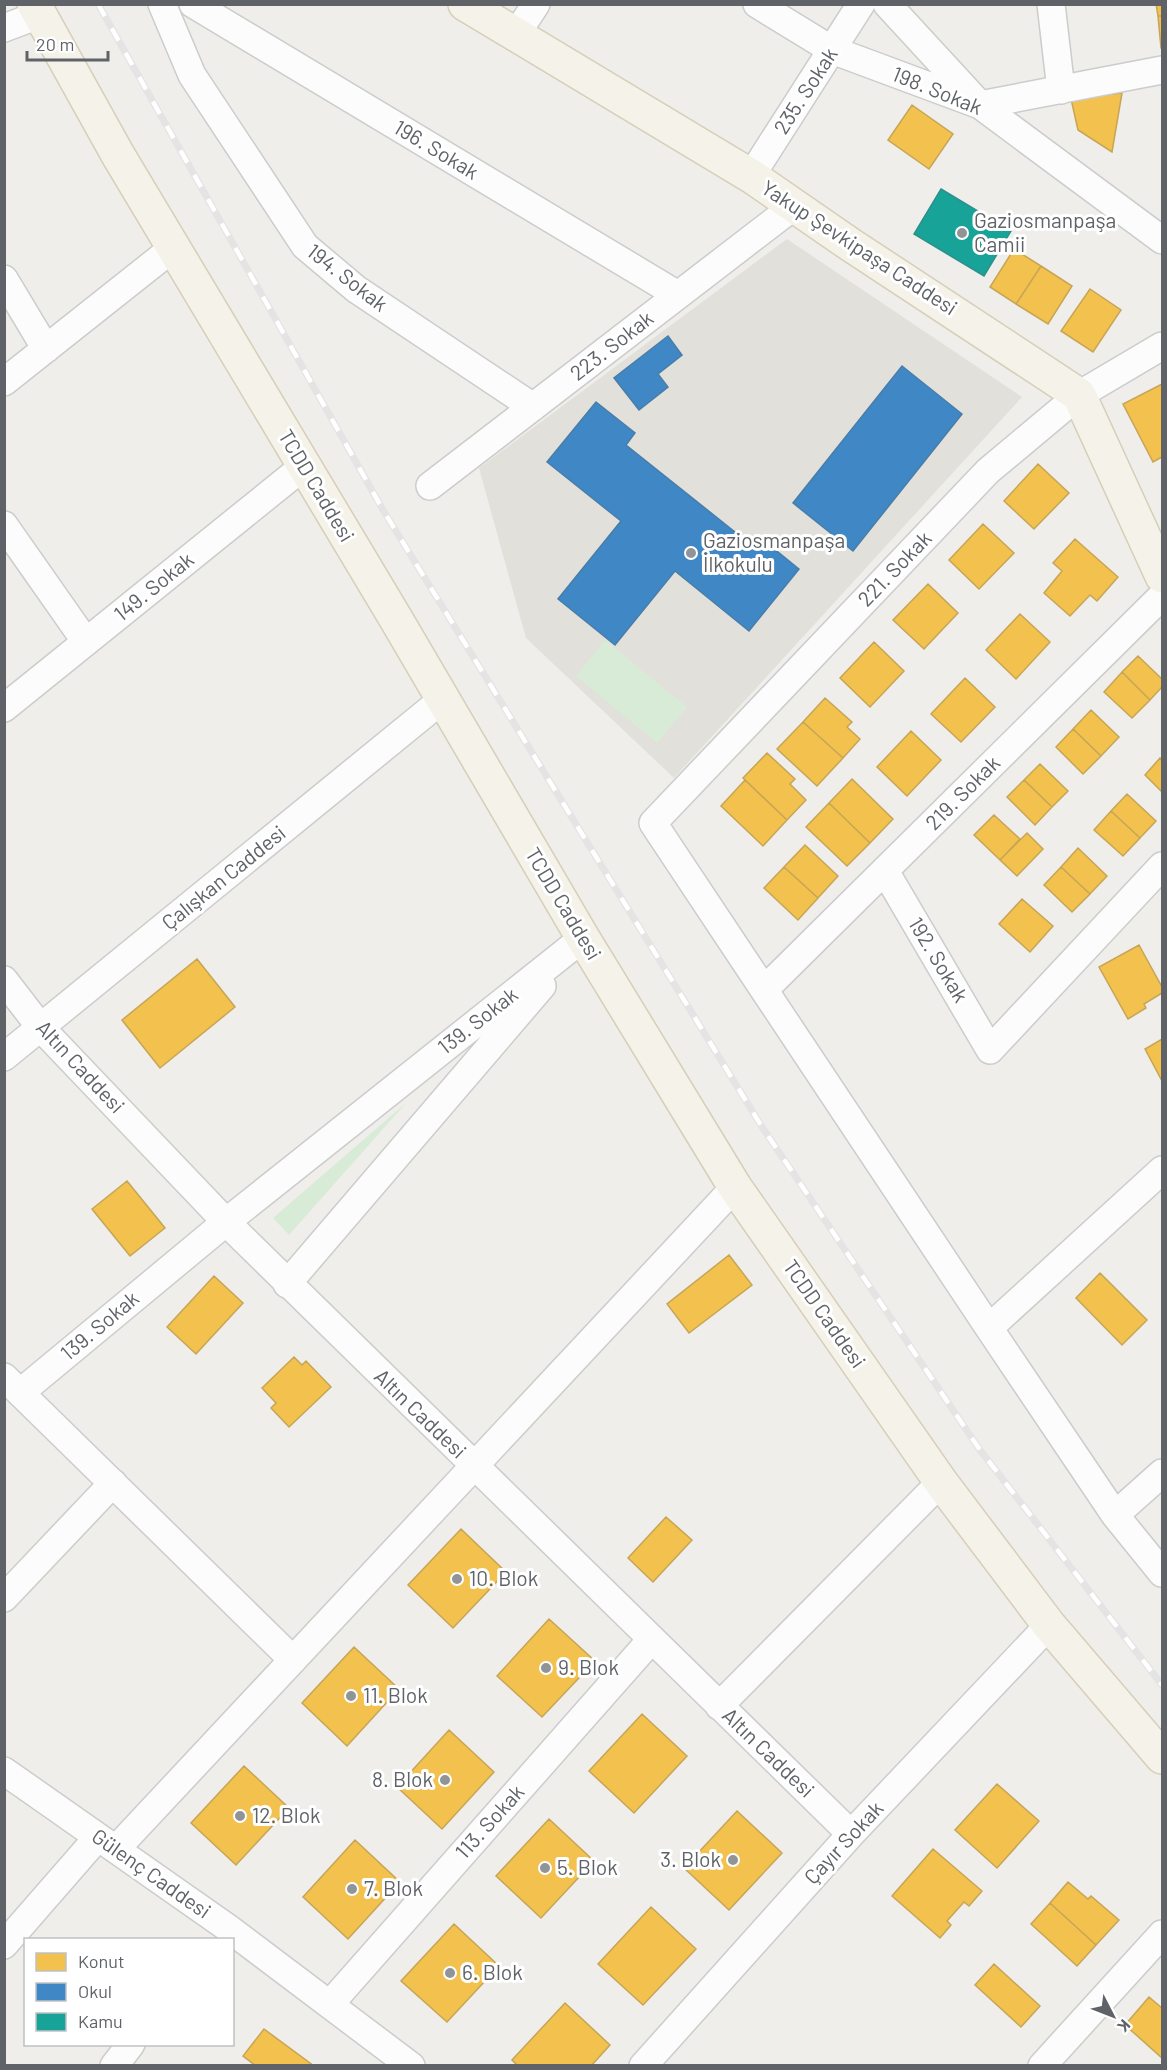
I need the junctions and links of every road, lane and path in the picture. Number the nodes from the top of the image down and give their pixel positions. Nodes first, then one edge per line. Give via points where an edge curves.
1 (162, 4) edge
2 (193, 4) edge
3 (465, 4) edge
4 (536, 4) edge
5 (758, 4) edge
6 (861, 4) edge
7 (887, 4) edge
8 (1051, 4) edge
9 (37, 9) edge
10 (4, 28) edge
11 (515, 36) junction
12 (832, 50) junction
13 (1162, 70) edge
14 (1061, 90) junction
15 (980, 105) junction
16 (751, 177) junction
17 (794, 206) junction
18 (1162, 240) edge
19 (173, 248) junction
20 (4, 279) edge
21 (678, 295) junction
22 (1162, 346) edge
23 (46, 349) junction
24 (4, 382) edge
25 (1079, 395) junction
26 (533, 407) junction
27 (304, 466) junction
28 (430, 486) dead end
29 (4, 525) edge
30 (1162, 576) edge
31 (1162, 596) edge
32 (86, 642) junction
33 (442, 699) junction
34 (4, 708) edge
35 (1162, 866) edge
36 (885, 871) junction
37 (583, 938) junction
38 (4, 980) edge
39 (764, 990) junction
40 (41, 1028) junction
41 (4, 1057) edge
42 (1162, 1170) edge
43 (735, 1187) junction
44 (226, 1222) junction
45 (286, 1284) junction
46 (989, 1328) junction
47 (13, 1384) edge
48 (474, 1466) junction
49 (1162, 1473) edge
50 (941, 1482) junction
51 (113, 1483) junction
52 (1115, 1515) junction
53 (1162, 1573) edge
54 (4, 1598) edge
55 (1049, 1625) junction
56 (651, 1640) junction
57 (294, 1660) junction
58 (719, 1706) junction
59 (1162, 1757) edge
60 (4, 1771) edge
61 (851, 1834) junction
62 (107, 1843) junction
63 (223, 1934) edge
64 (1162, 1934) edge
65 (234, 1941) edge
66 (4, 1945) edge
67 (330, 2004) junction
68 (129, 2046) edge
69 (393, 2060) edge
70 (114, 2066) edge
71 (643, 2066) edge
72 (1042, 2066) edge

1 - 26 street, 194. Sokak via 192,75 304,246 356,289
2 - 21 street, 196. Sokak
3 - 11 main road, Yakup Şevkipaşa Caddesi
4 - 11 street
5 - 12 street, 198. Sokak
6 - 12 street, 235. Sokak
7 - 15 street
8 - 14 street
9 - 10 street
9 - 19 main road, TCDD Caddesi
11 - 16 main road, Yakup Şevkipaşa Caddesi
12 - 15 street, 198. Sokak
12 - 16 street, 235. Sokak
13 - 14 street
14 - 15 street
15 - 18 street, 198. Sokak
16 - 17 main road, Yakup Şevkipaşa Caddesi
17 - 21 street, 223. Sokak
17 - 25 main road, Yakup Şevkipaşa Caddesi
19 - 23 street
19 - 27 main road, TCDD Caddesi
20 - 23 street
21 - 26 street, 223. Sokak
22 - 25 street, 221. Sokak
23 - 24 street
25 - 30 main road
25 - 39 street, 221. Sokak via 988,471 653,823
26 - 28 street, 223. Sokak
27 - 32 street, 149. Sokak
27 - 33 main road, TCDD Caddesi
29 - 32 street
31 - 36 street, 219. Sokak
32 - 34 street, 149. Sokak
33 - 37 main road, TCDD Caddesi
33 - 40 street, Çalışkan Caddesi
35 - 36 street, 192. Sokak via 990,1050
36 - 39 street, 219. Sokak
37 - 43 main road, TCDD Caddesi
37 - 44 street, 139. Sokak
37 - 45 street, 139. Sokak
38 - 40 street, Altın Caddesi
39 - 46 street
40 - 41 street, Çalışkan Caddesi
40 - 44 street, Altın Caddesi
42 - 46 street
43 - 48 street
43 - 50 main road, TCDD Caddesi
44 - 45 street, Altın Caddesi
44 - 47 street, 139. Sokak
45 - 48 street, Altın Caddesi
46 - 52 street
47 - 51 street
48 - 56 street, Altın Caddesi
48 - 57 street
49 - 52 street
50 - 55 main road, TCDD Caddesi
50 - 58 street
51 - 54 street
51 - 57 street
52 - 53 street
55 - 59 main road, TCDD Caddesi
55 - 61 street, Çayır Sokak
56 - 58 street, Altın Caddesi
56 - 67 street, 113. Sokak
57 - 62 street
58 - 61 street, Altın Caddesi
60 - 62 street, Gülenç Caddesi
61 - 71 street, Çayır Sokak
62 - 63 street, Gülenç Caddesi
62 - 66 street
64 - 72 street
65 - 67 street, Gülenç Caddesi
67 - 69 street, Gülenç Caddesi
68 - 70 street

